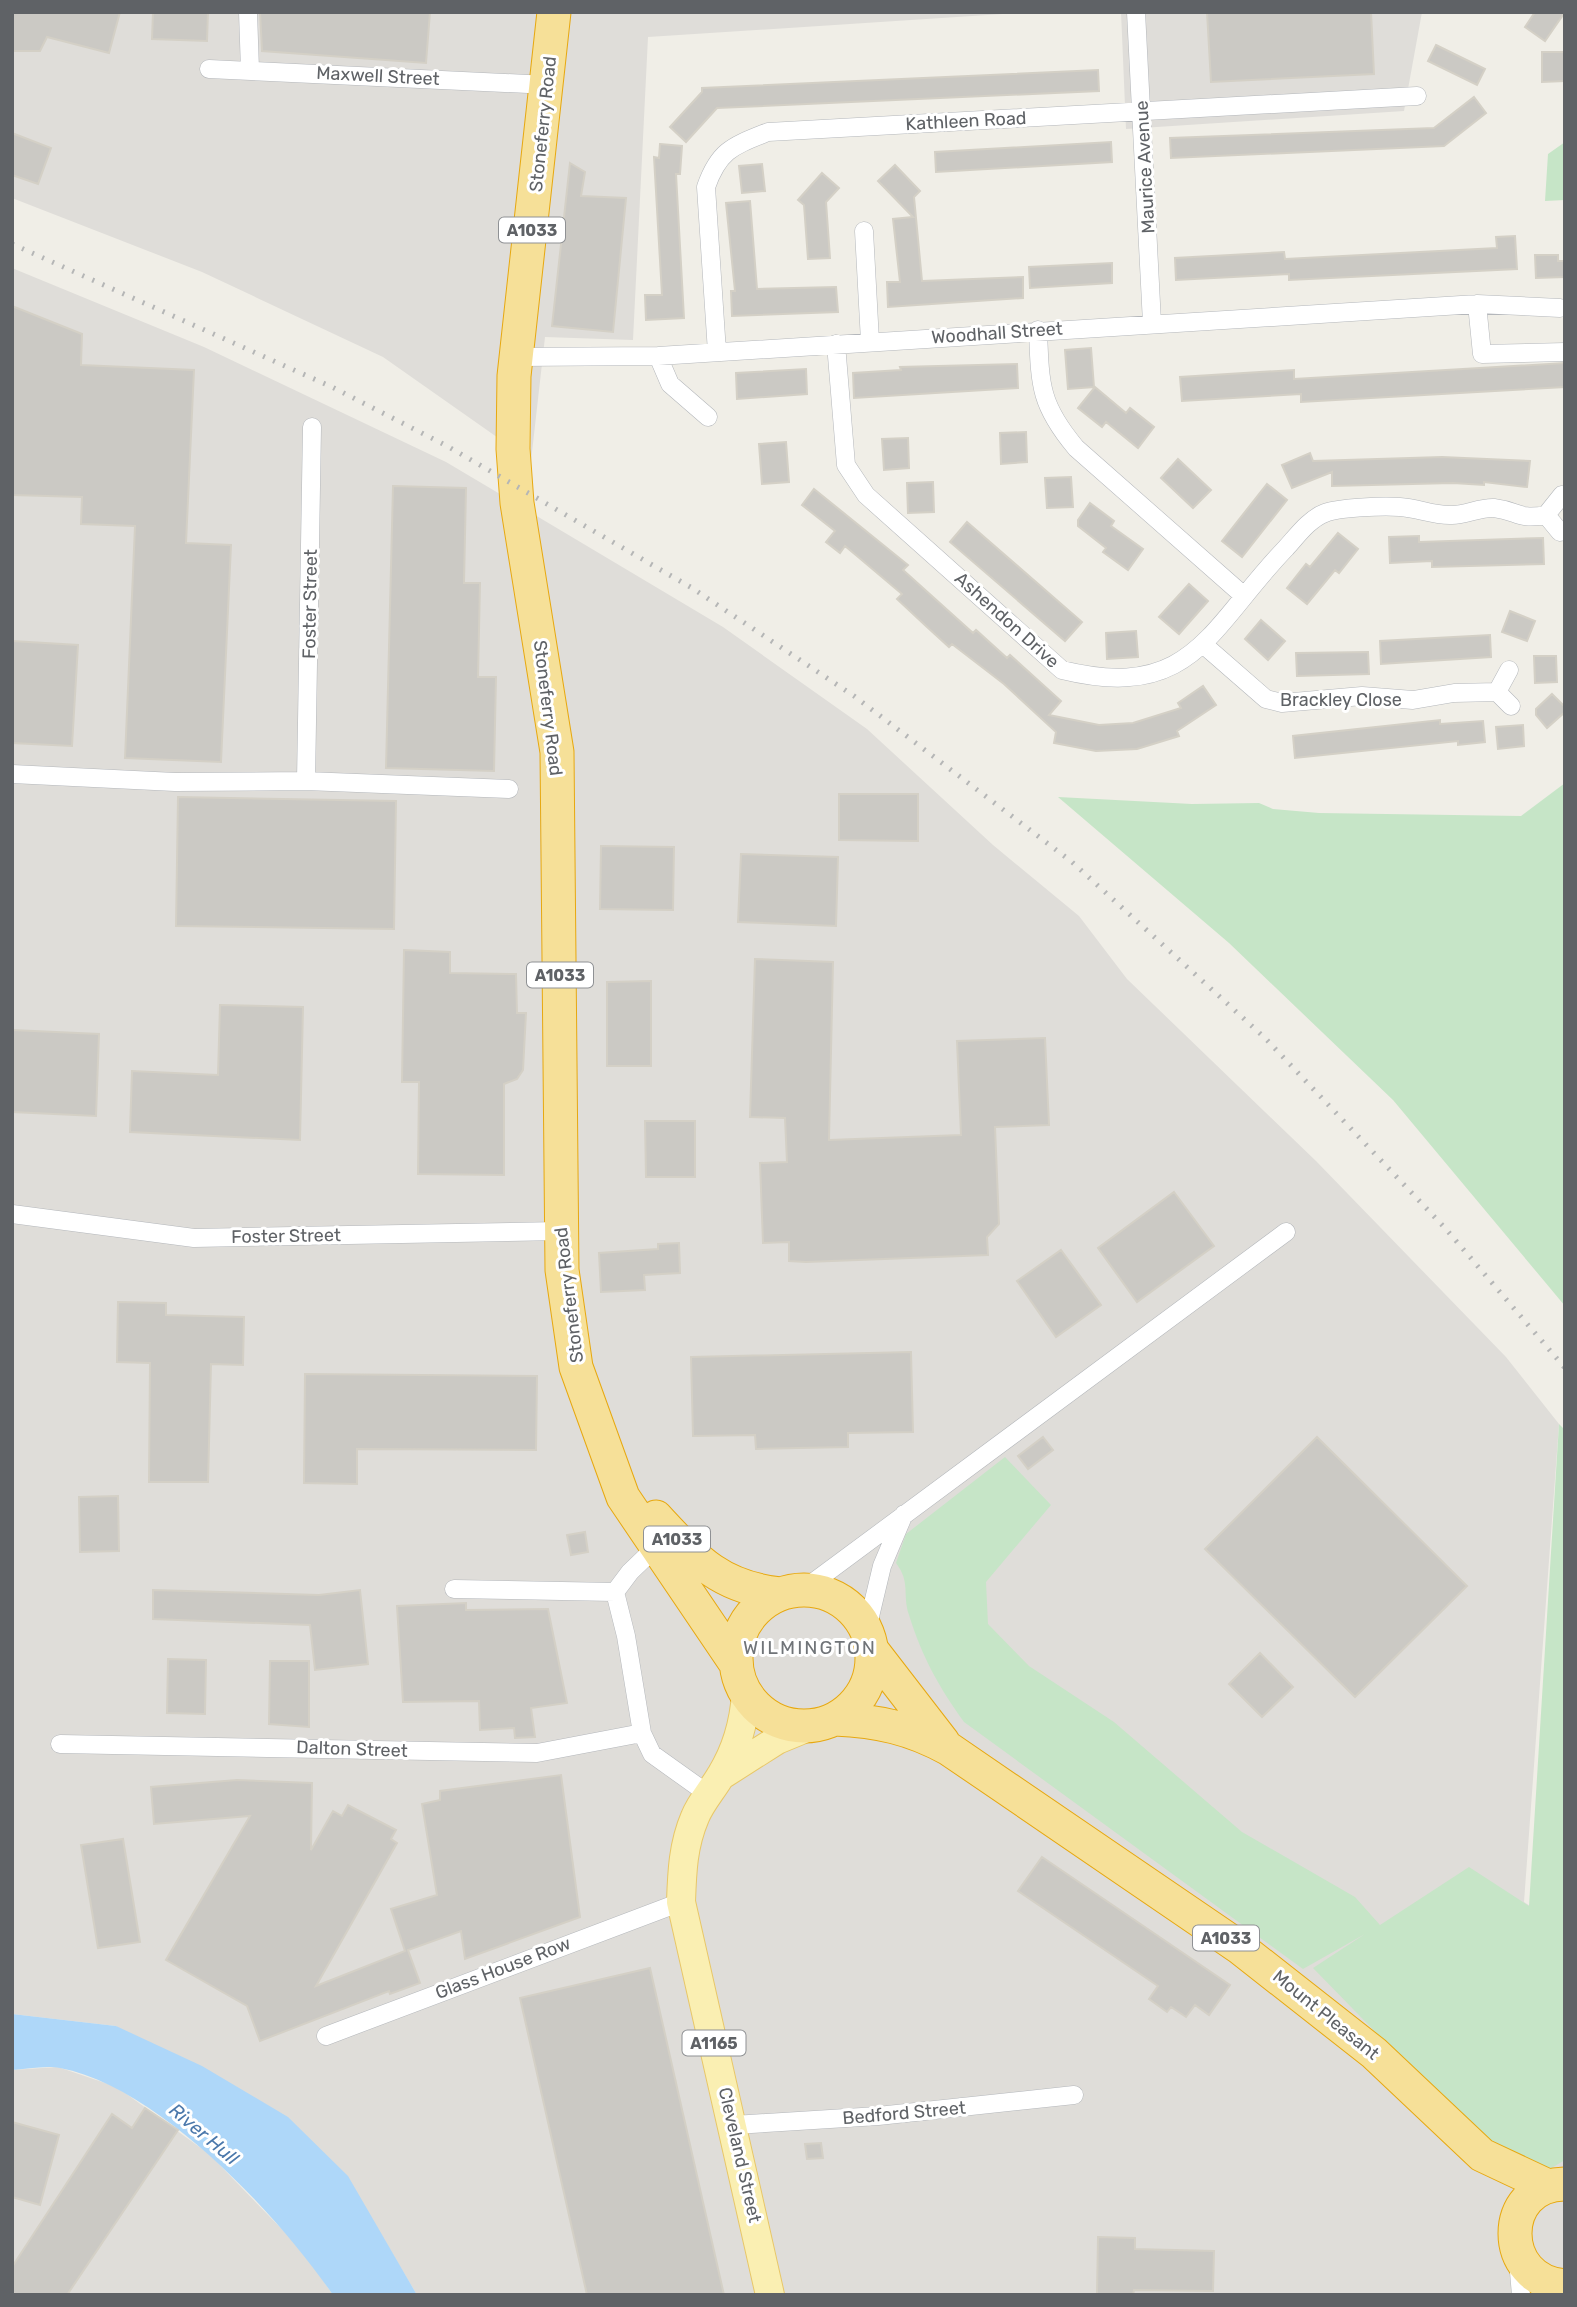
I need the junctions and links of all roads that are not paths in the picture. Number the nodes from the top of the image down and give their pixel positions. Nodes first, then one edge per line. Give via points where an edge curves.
1 (248, 12) edge
2 (554, 12) edge
3 (1136, 12) edge
4 (209, 69) dead end
5 (250, 70) junction
6 (548, 85) junction
7 (1417, 96) dead end
8 (1143, 111) junction
9 (864, 231) dead end
10 (1477, 304) junction
11 (1560, 308) dead end
12 (1152, 323) junction
13 (1038, 331) junction
14 (870, 341) junction
15 (836, 344) junction
16 (717, 352) junction
17 (1565, 352) edge
18 (658, 356) junction
19 (517, 358) junction
20 (708, 417) dead end
21 (312, 428) dead end
22 (1562, 495) dead end
23 (1546, 515) junction
24 (1560, 532) dead end
25 (1244, 596) junction
26 (1204, 645) junction
27 (1509, 670) dead end
28 (1497, 692) junction
29 (1511, 706) dead end
30 (12, 774) edge
31 (306, 781) junction
32 (509, 789) dead end
33 (12, 1214) edge
34 (560, 1231) junction
35 (1286, 1232) dead end
36 (603, 1444) junction
37 (906, 1511) junction
38 (656, 1547) junction
39 (454, 1589) dead end
40 (615, 1592) junction
41 (792, 1592) junction
42 (869, 1640) junction
43 (741, 1679) junction
44 (823, 1722) junction
45 (642, 1733) junction
46 (60, 1744) dead end
47 (948, 1749) junction
48 (714, 1785) junction
49 (681, 1902) junction
50 (326, 2036) dead end
51 (1074, 2095) dead end
52 (734, 2125) junction
53 (1482, 2155) junction
54 (1559, 2183) edge
55 (1516, 2239) junction
56 (1558, 2289) edge
57 (771, 2295) edge
58 (1521, 2295) edge

1 - 5 street
2 - 6 highway, Stoneferry Road / A1033
3 - 8 street, Maurice Avenue
4 - 5 street, Maxwell Street
5 - 6 street, Maxwell Street
6 - 19 highway, Stoneferry Road / A1033
7 - 8 street, Kathleen Road
8 - 12 street, Maurice Avenue
8 - 16 street, Kathleen Road via 768,132 730,147 706,187
9 - 14 street
10 - 11 street, Woodhall Street
10 - 12 street, Woodhall Street
10 - 17 street via 1482,354
12 - 13 street, Woodhall Street
13 - 14 street, Woodhall Street
13 - 25 street via 1040,388 1055,422 1076,449
14 - 15 street, Woodhall Street
15 - 16 street, Woodhall Street
15 - 26 street, Ashendon Drive via 846,465 859,485 1062,670 1100,679 1146,676 1171,667
16 - 18 street, Woodhall Street
18 - 19 street, Woodhall Street
18 - 20 street via 670,384
19 - 34 highway, Stoneferry Road / A1033 via 513,408 517,503 557,752
21 - 31 street, Foster Street
22 - 23 street
23 - 24 street
23 - 25 street, Ashendon Drive via 1525,519 1493,508 1455,515 1400,507 1327,512 1312,520
25 - 26 street, Ashendon Drive
26 - 28 street, Brackley Close via 1266,699 1282,703 1362,696 1413,700
27 - 28 street
28 - 29 street
30 - 31 street via 175,782
31 - 32 street
33 - 34 street, Foster Street via 194,1238
34 - 36 highway, Stoneferry Road / A1033 via 576,1367
35 - 37 street
36 - 38 highway, Stoneferry Road / A1033 via 623,1497
36 - 41 highway, Stoneferry Road / A1033 via 647,1508 699,1563 752,1591
37 - 41 street
37 - 42 street via 882,1566
38 - 40 street
38 - 43 highway, Stoneferry Road / A1033
39 - 40 street
40 - 45 street
41 - 42 highway via 823,1592 841,1600 856,1613
41 - 43 highway via 761,1605 746,1622 738,1642
42 - 44 highway via 872,1671 864,1690 852,1707
42 - 47 highway, A1033
43 - 44 highway via 758,1708 774,1719 792,1725
43 - 48 main road, Cleveland Street / A1165 via 744,1726
44 - 47 highway, A1033 via 891,1724 917,1731
44 - 48 main road via 777,1740
45 - 46 street, Dalton Street via 537,1752
45 - 48 street via 652,1754
47 - 53 highway, Mount Pleasant / A1033 via 1239,1947 1374,2053
48 - 49 main road, Cleveland Street / A1165 via 696,1813 686,1845
49 - 50 street, Glass House Row
49 - 52 main road, Cleveland Street / A1165
51 - 52 street, Bedford Street via 878,2116
52 - 57 main road, Cleveland Street / A1165
53 - 54 highway, A1033
53 - 55 highway, A1033 via 1507,2203
54 - 55 highway, A1033 via 1526,2202
55 - 56 highway, A1033 via 1534,2275
55 - 58 street

